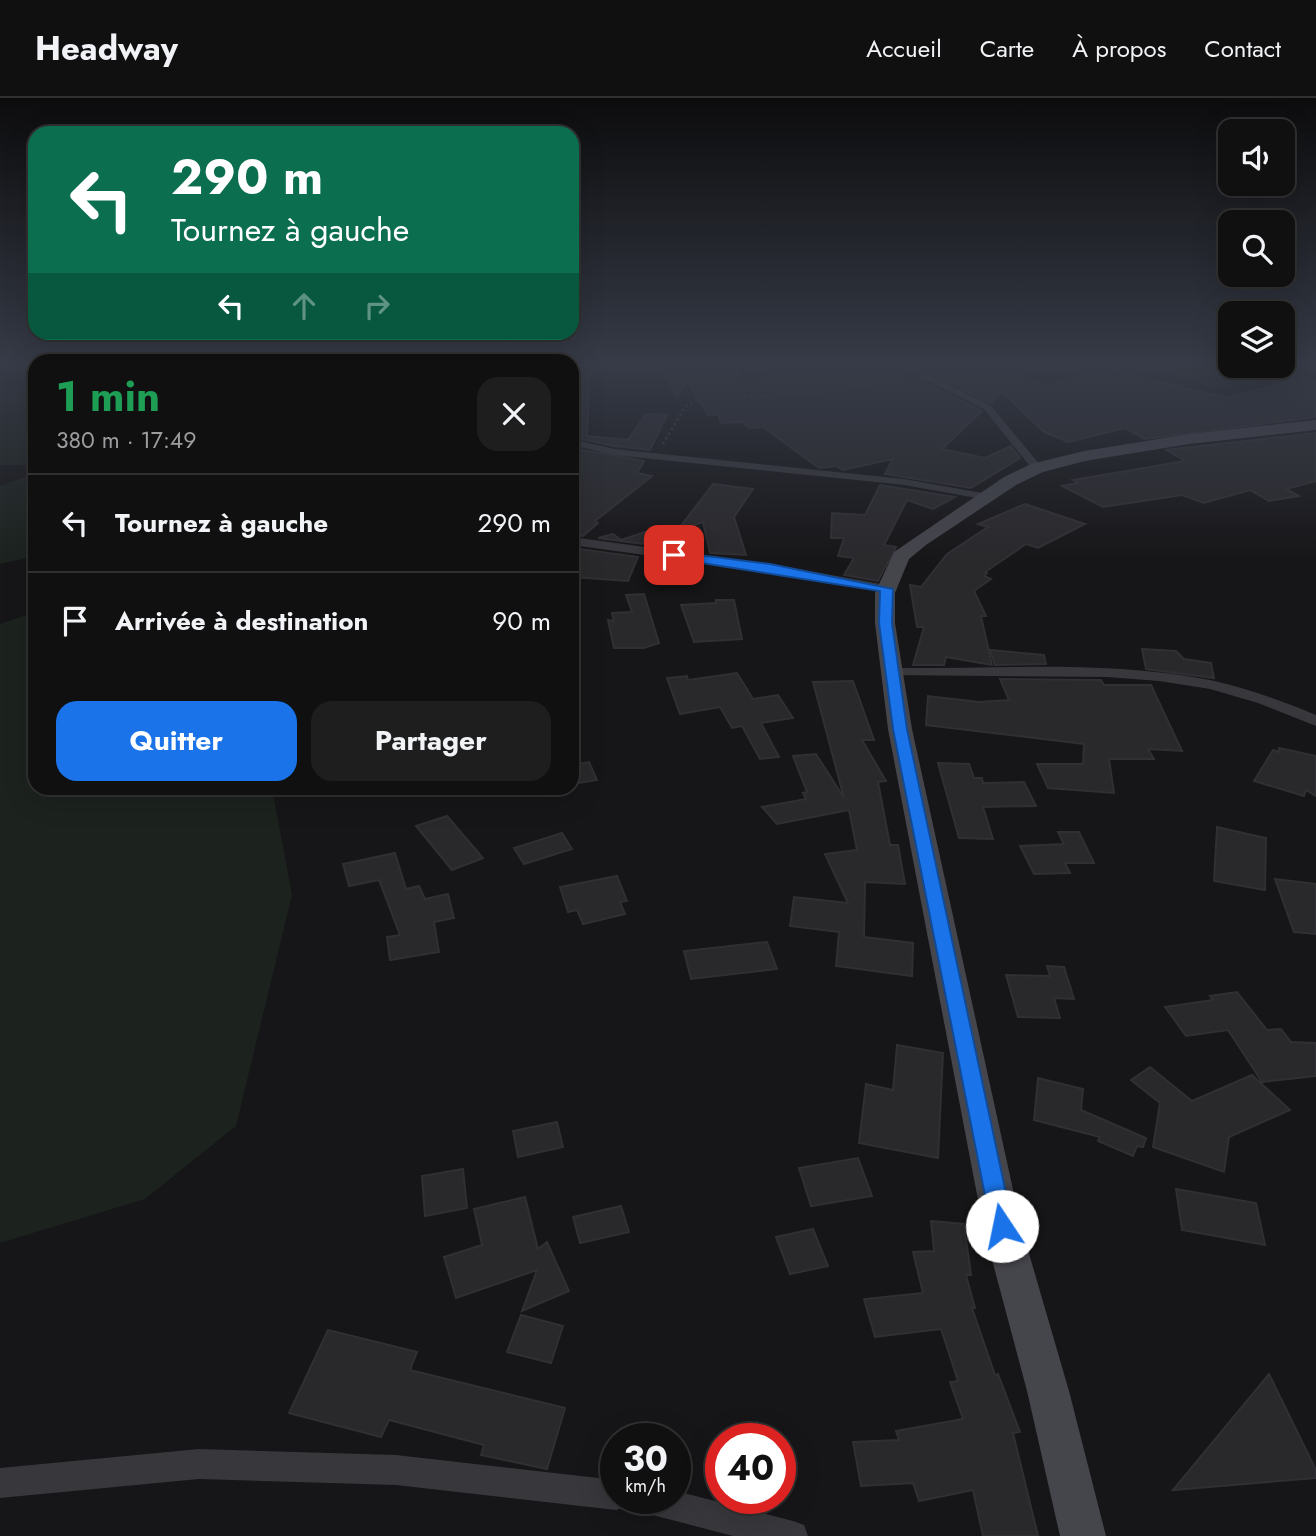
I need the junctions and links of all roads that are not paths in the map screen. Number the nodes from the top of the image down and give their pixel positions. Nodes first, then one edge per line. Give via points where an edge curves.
1 (1007, 431) edge
2 (1262, 431) edge
3 (579, 443) edge
4 (1037, 468) junction
5 (988, 497) junction
6 (579, 542) edge
7 (887, 589) junction
8 (892, 672) junction
9 (1316, 721) edge
10 (0, 1483) edge
11 (600, 1493) edge
12 (691, 1510) edge
13 (793, 1536) edge
14 (1083, 1536) edge

1 - 4 street
2 - 4 street via 1175,441
3 - 5 street via 646,456 904,482
4 - 5 street
5 - 7 street via 901,556
6 - 7 street
7 - 8 street
8 - 9 street via 1081,670 1165,677 1251,694
8 - 14 street via 1002,1226
10 - 11 street via 199,1464 396,1470
12 - 13 street

